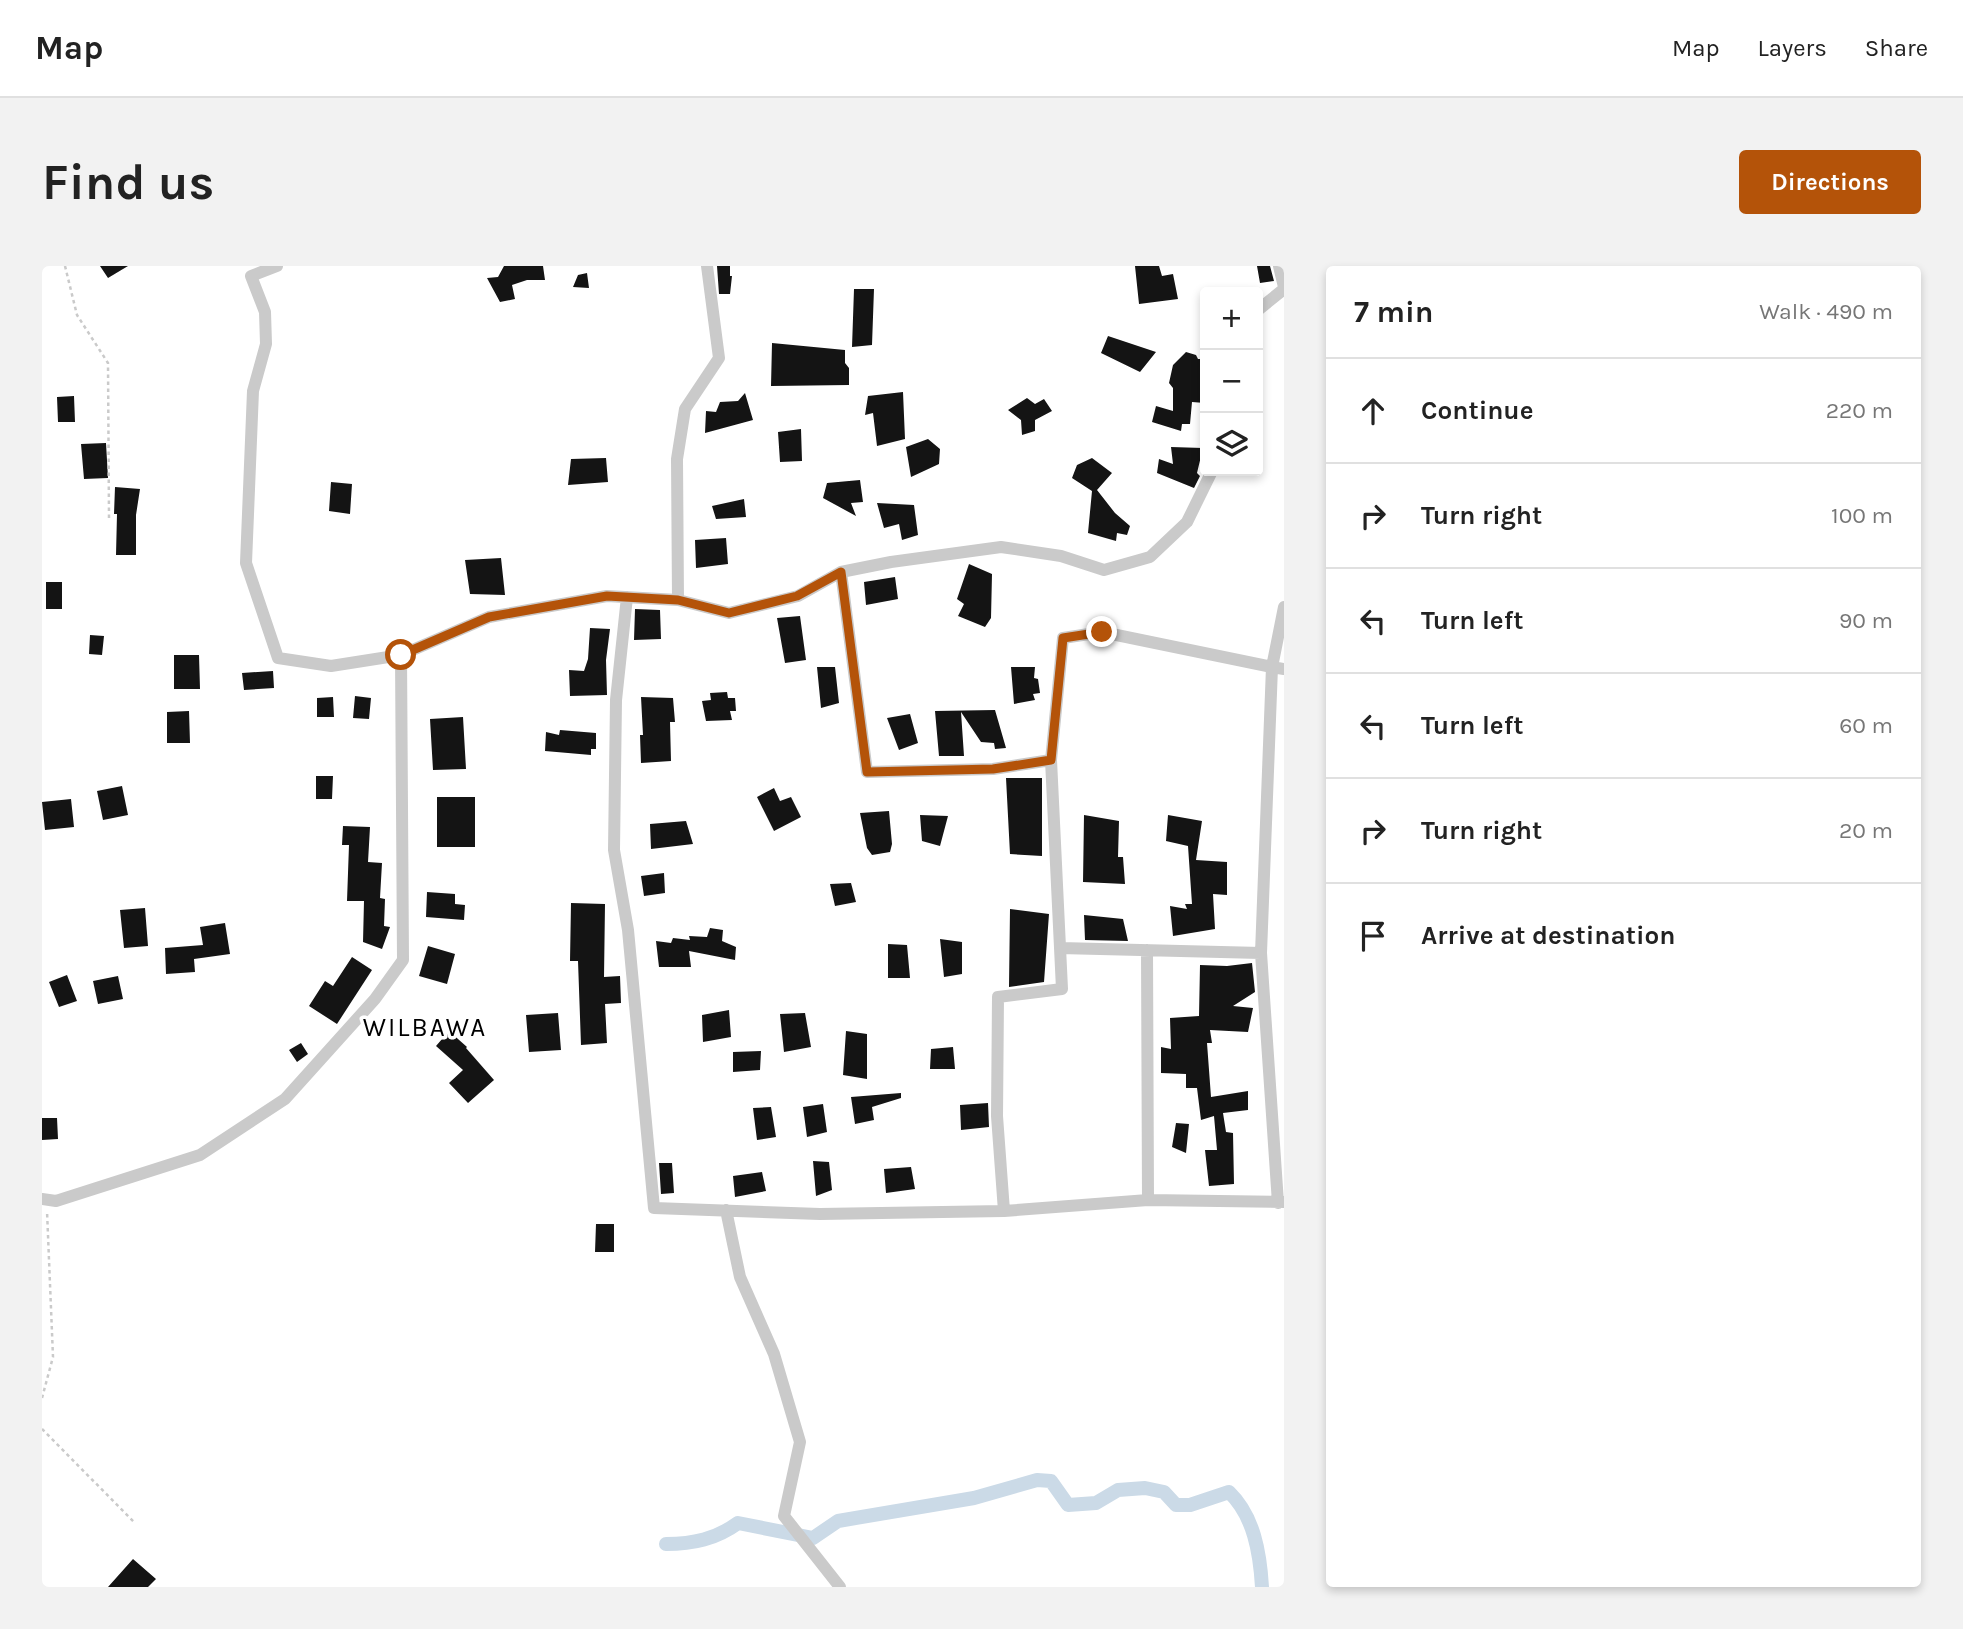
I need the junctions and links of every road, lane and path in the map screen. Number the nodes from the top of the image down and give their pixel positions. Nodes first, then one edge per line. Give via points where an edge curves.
1 (65, 266) edge
2 (277, 266) edge
3 (707, 266) edge
4 (1279, 266) edge
5 (1284, 288) edge
6 (1263, 306) edge
7 (1210, 476) edge
8 (109, 518) dead end
9 (841, 572) junction
10 (627, 597) junction
11 (678, 600) junction
12 (1284, 607) edge
13 (401, 655) junction
14 (1278, 668) edge
15 (1051, 760) junction
16 (1060, 948) junction
17 (1147, 950) junction
18 (1261, 953) junction
19 (44, 1200) edge
20 (1148, 1200) junction
21 (1281, 1203) edge
22 (726, 1210) junction
23 (1004, 1211) junction
24 (42, 1398) edge
25 (42, 1429) edge
26 (135, 1523) dead end
27 (840, 1587) edge

1 - 8 path via 77,315 108,363
2 - 13 street via 251,276 265,312 266,344 253,391 246,563 278,658 331,666
3 - 11 street via 719,358 685,409 677,459
4 - 5 street
5 - 6 street
7 - 9 street via 1187,522 1150,557 1104,570 1061,556 1001,547
9 - 11 street via 797,596 729,613
9 - 15 street via 867,772 993,769
10 - 11 street
10 - 13 street via 607,596 489,617
10 - 22 street via 616,700 614,850 628,930 654,1208
12 - 14 street
13 - 19 street via 403,960 375,999 285,1099 200,1155 56,1201
14 - 15 street via 1102,632 1063,638
14 - 18 street
15 - 16 street
16 - 17 street
16 - 23 street via 1062,989 998,997 997,1116
17 - 18 street
17 - 20 street
18 - 21 street
19 - 24 path via 53,1357
20 - 21 street
20 - 23 street
22 - 23 street via 820,1214
22 - 27 street via 740,1277 774,1354 800,1442 784,1516
25 - 26 path

